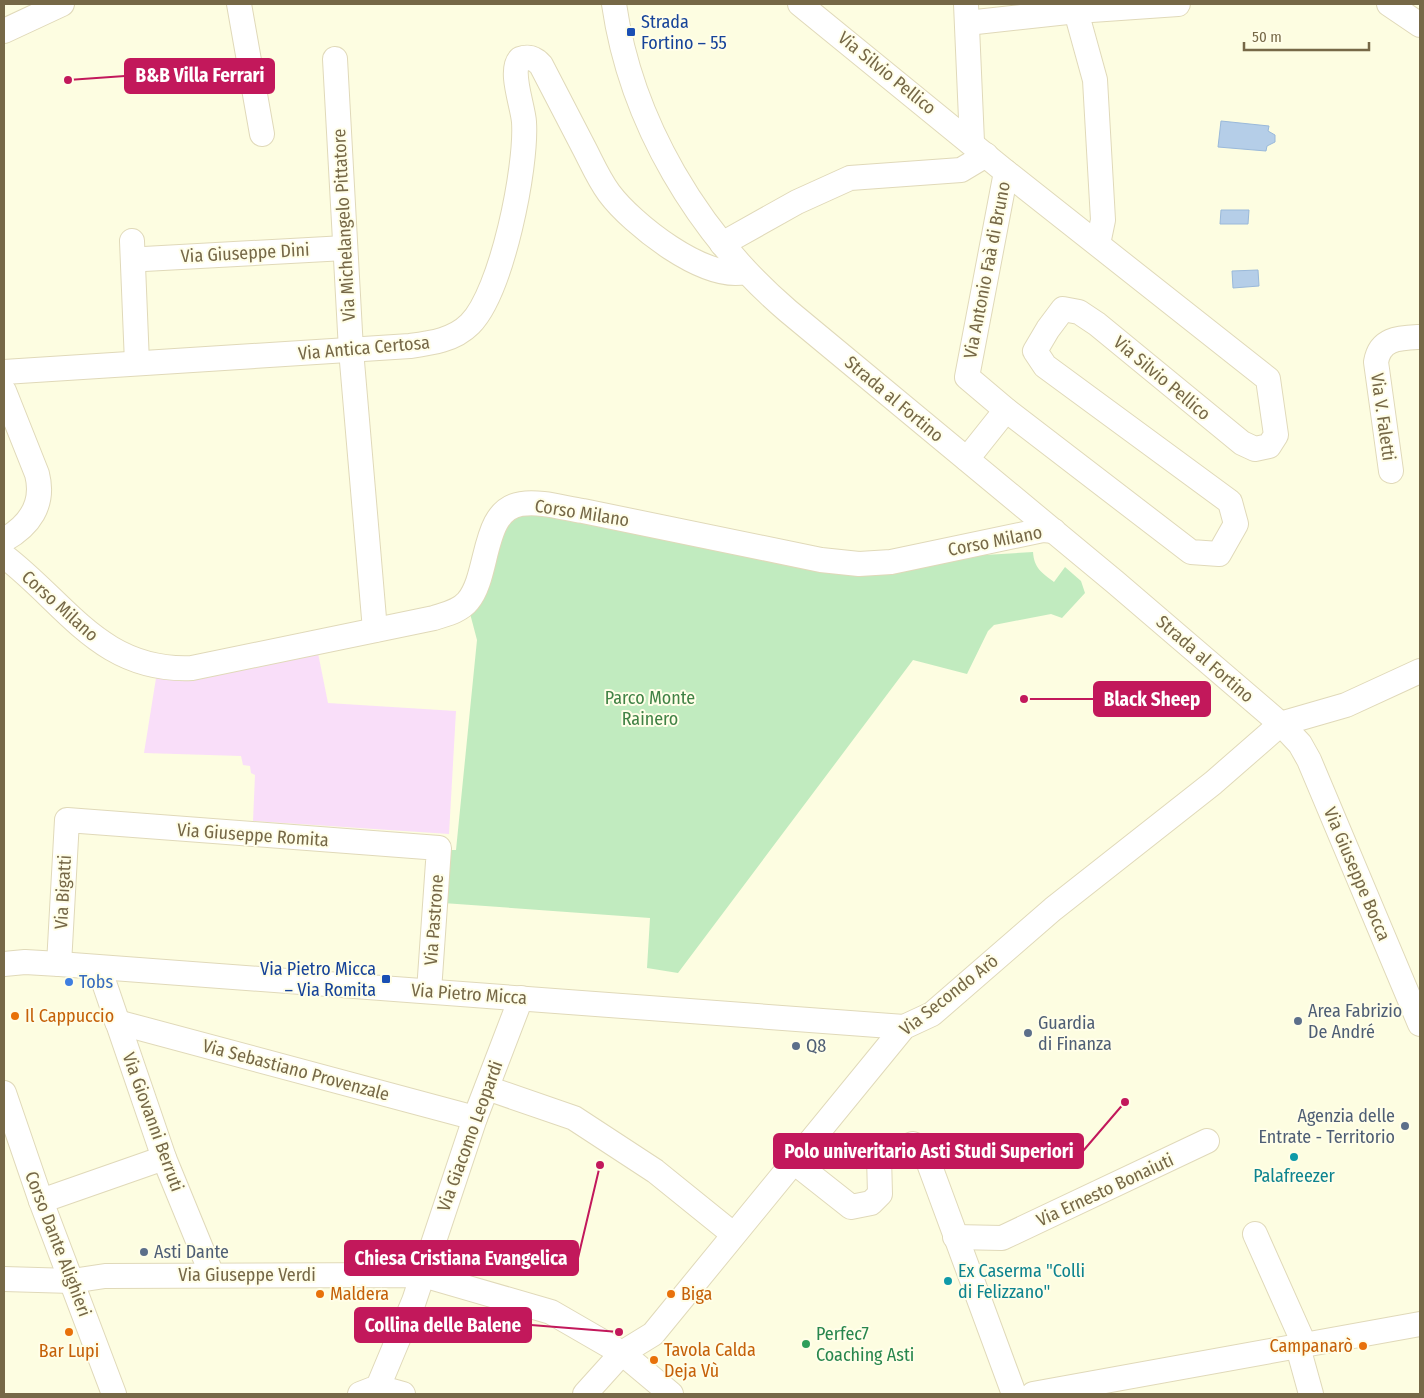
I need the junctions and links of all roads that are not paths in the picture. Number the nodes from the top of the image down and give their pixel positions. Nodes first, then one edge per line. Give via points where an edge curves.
1 (62, 4) edge
2 (239, 4) edge
3 (614, 4) edge
4 (800, 4) edge
5 (1178, 4) edge
6 (1389, 4) edge
7 (1076, 7) edge
8 (966, 14) edge
9 (1420, 25) edge
10 (4, 31) edge
11 (335, 59) dead end
12 (262, 134) dead end
13 (979, 149) junction
14 (1006, 172) junction
15 (722, 244) junction
16 (1098, 244) junction
17 (345, 248) junction
18 (745, 272) junction
19 (1420, 337) edge
20 (351, 350) junction
21 (137, 363) junction
22 (4, 372) edge
23 (4, 391) edge
24 (1006, 410) junction
25 (967, 459) junction
26 (1391, 471) dead end
27 (1054, 531) junction
28 (4, 540) edge
29 (4, 556) edge
30 (375, 630) junction
31 (1420, 671) edge
32 (1281, 725) junction
33 (67, 820) joint
34 (439, 848) joint
35 (4, 954) edge
36 (34, 962) junction
37 (4, 964) edge
38 (59, 964) junction
39 (99, 968) junction
40 (429, 992) junction
41 (521, 998) junction
42 (118, 1022) junction
43 (1420, 1024) edge
44 (904, 1027) junction
45 (487, 1088) junction
46 (4, 1093) edge
47 (475, 1118) junction
48 (1208, 1141) dead end
49 (164, 1158) junction
50 (794, 1162) junction
51 (41, 1202) junction
52 (733, 1234) junction
53 (1255, 1234) dead end
54 (954, 1237) junction
55 (212, 1275) junction
56 (423, 1275) junction
57 (4, 1279) edge
58 (72, 1281) junction
59 (1420, 1324) edge
60 (1302, 1346) junction
61 (622, 1353) junction
62 (369, 1391) edge
63 (1057, 1392) edge
64 (114, 1394) edge
65 (403, 1394) edge
66 (585, 1394) edge
67 (671, 1394) edge
68 (1014, 1394) edge
69 (1033, 1394) edge
70 (1311, 1394) edge

1 - 10 street
2 - 12 street
3 - 15 street, Strada al Fortino via 622,49 648,122 680,183
4 - 13 street, Via Silvio Pellico
5 - 7 street
6 - 9 street
7 - 8 street
7 - 16 street via 1095,80 1102,220
8 - 13 street
11 - 17 street, Via Michelangelo Pittatore
13 - 14 street, Via Silvio Pellico
13 - 15 street via 961,170 850,178 797,202
14 - 16 street, Via Silvio Pellico
14 - 24 street, Via Antonio Faà di Bruno via 967,377
15 - 18 street, Strada al Fortino
16 - 24 street, Via Silvio Pellico via 1268,379 1276,435 1269,446 1255,449 1242,443 1079,312 1063,308 1035,350 1045,366 1230,502 1236,524 1219,554 1191,552
17 - 20 street, Via Michelangelo Pittatore
17 - 21 street, Via Giuseppe Dini via 138,250
18 - 20 street, Via Antica Certosa via 725,274 692,261 626,212 601,180 541,65 533,58 524,58 517,63 516,70 524,120 523,149 504,253 486,300 471,324 454,336 410,346
18 - 25 street, Strada al Fortino
19 - 26 street, Via V. Faletti via 1391,340 1377,353
20 - 21 street, Via Antica Certosa
20 - 30 street, Via Michelangelo Pittatore
21 - 22 street, Via Antica Certosa
23 - 28 street via 37,474 39,487 35,514
24 - 25 street
25 - 27 street, Strada al Fortino
27 - 30 street, Corso Milano via 1043,530 902,560 859,564 822,560 583,511 531,504 508,508 498,519 479,581 467,602 434,618
27 - 32 street, Strada al Fortino
29 - 30 street, Corso Milano via 98,641 156,666 192,668
31 - 32 street via 1346,705
32 - 43 street, Via Giuseppe Bocca via 1300,744 1309,760
32 - 44 street, Via Secondo Arò via 1053,909 932,1014
33 - 34 street, Via Giuseppe Romita
33 - 38 street, Via Bigatti
34 - 40 street, Via Pastrone
35 - 36 street, Via Pietro Micca
36 - 37 street, Via Pietro Micca
36 - 38 street, Via Pietro Micca
38 - 39 street, Via Pietro Micca
39 - 40 street, Via Pietro Micca
39 - 42 street, Via Giovanni Berruti
40 - 41 street, Via Pietro Micca
41 - 44 street, Via Pietro Micca
41 - 45 street, Via Giacomo Leopardi
42 - 47 street, Via Sebastiano Provenzale
42 - 49 street, Via Giovanni Berruti
44 - 50 street, Via Secondo Arò
45 - 47 street, Via Giacomo Leopardi
45 - 52 street via 574,1118 655,1171
46 - 51 street, Corso Dante Alighieri
47 - 56 street, Via Giacomo Leopardi
48 - 54 street, Via Ernesto Bonaiuti via 1002,1238
49 - 51 street
49 - 55 street, Via Giovanni Berruti
50 - 52 street, Via Secondo Arò
50 - 54 street via 851,1207 871,1202 880,1194 879,1157 913,1144 924,1150
51 - 58 street, Corso Dante Alighieri
52 - 61 street, Via Secondo Arò via 653,1334
53 - 60 street
54 - 68 street
55 - 56 street, Via Giuseppe Verdi
55 - 58 street, Via Giuseppe Verdi via 105,1276
56 - 61 street, Via Giuseppe Verdi via 551,1312
56 - 62 street, Via Giacomo Leopardi
57 - 58 street, Via Giuseppe Verdi
58 - 64 street, Corso Dante Alighieri
59 - 60 street
60 - 63 street
60 - 70 street
61 - 66 street, Via Secondo Arò
61 - 67 street, Via Giuseppe Verdi
62 - 65 street
63 - 69 street

